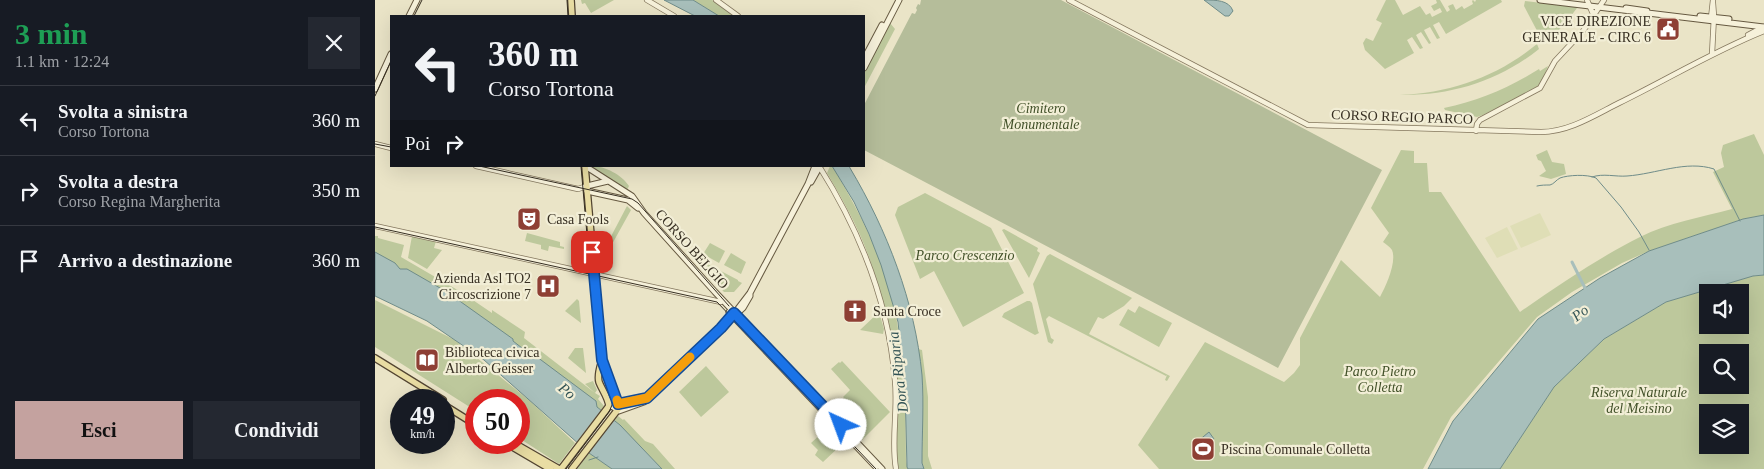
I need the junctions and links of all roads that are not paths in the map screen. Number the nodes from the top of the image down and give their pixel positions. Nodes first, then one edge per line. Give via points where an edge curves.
1 (417, 0) edge
2 (571, 0) edge
3 (647, 0) edge
4 (716, 0) edge
5 (897, 0) edge
6 (1069, 0) edge
7 (1539, 0) edge
8 (1713, 2) edge
9 (1587, 3) edge
10 (1602, 4) edge
11 (410, 15) edge
12 (572, 15) edge
13 (673, 15) edge
14 (737, 15) edge
15 (1594, 16) junction
16 (1713, 19) junction
17 (1746, 25) junction
18 (1764, 25) edge
19 (1764, 31) edge
20 (1748, 35) junction
21 (1743, 39) junction
22 (1712, 54) junction
23 (390, 56) edge
24 (865, 57) edge
25 (865, 66) edge
26 (375, 89) edge
27 (1476, 131) junction
28 (375, 144) edge
29 (390, 148) edge
30 (482, 167) edge
31 (585, 167) edge
32 (587, 167) edge
33 (818, 167) edge
34 (820, 167) edge
35 (611, 182) junction
36 (587, 188) junction
37 (629, 197) junction
38 (375, 226) edge
39 (594, 274) junction
40 (721, 302) junction
41 (734, 315) junction
42 (375, 358) edge
43 (602, 360) junction
44 (375, 362) edge
45 (418, 389) edge
46 (426, 389) edge
47 (612, 408) junction
48 (530, 451) edge
49 (524, 454) edge
50 (561, 467) edge
51 (550, 469) edge
52 (572, 469) edge
53 (877, 469) edge
54 (882, 469) edge
55 (896, 469) edge

1 - 11 main road
2 - 12 main road
3 - 13 street
4 - 14 street
5 - 24 main road
5 - 25 main road
6 - 27 street, CORSO REGIO PARCO via 1308,125
7 - 9 main road
8 - 16 street
9 - 10 main road
9 - 15 street
10 - 15 street
10 - 16 main road
15 - 27 street via 1556,60 1538,90 1479,120
16 - 17 main road
16 - 18 main road
16 - 22 street
17 - 18 main road
17 - 20 street
18 - 20 street, CORSO REGIO PARCO
19 - 21 street, CORSO REGIO PARCO
20 - 21 street, CORSO REGIO PARCO
21 - 22 street, CORSO REGIO PARCO
22 - 27 street, CORSO REGIO PARCO via 1562,130
23 - 26 main road
28 - 29 street
30 - 36 street
31 - 36 main road
32 - 35 main road
33 - 41 main road via 745,306
34 - 55 street via 857,237 883,308 895,379
35 - 36 main road via 603,181
35 - 37 main road
36 - 37 main road
36 - 39 main road
37 - 40 main road, CORSO BELGIO
37 - 41 main road, CORSO BELGIO
38 - 39 street
39 - 40 street
39 - 43 main road
40 - 41 main road, CORSO BELGIO
41 - 47 main road via 641,404
41 - 53 main road, CORSO BELGIO
41 - 54 main road, CORSO BELGIO
42 - 46 main road
43 - 47 main road
43 - 47 main road via 599,382
44 - 45 main road
47 - 50 main road
47 - 52 main road
48 - 50 main road
49 - 51 main road

